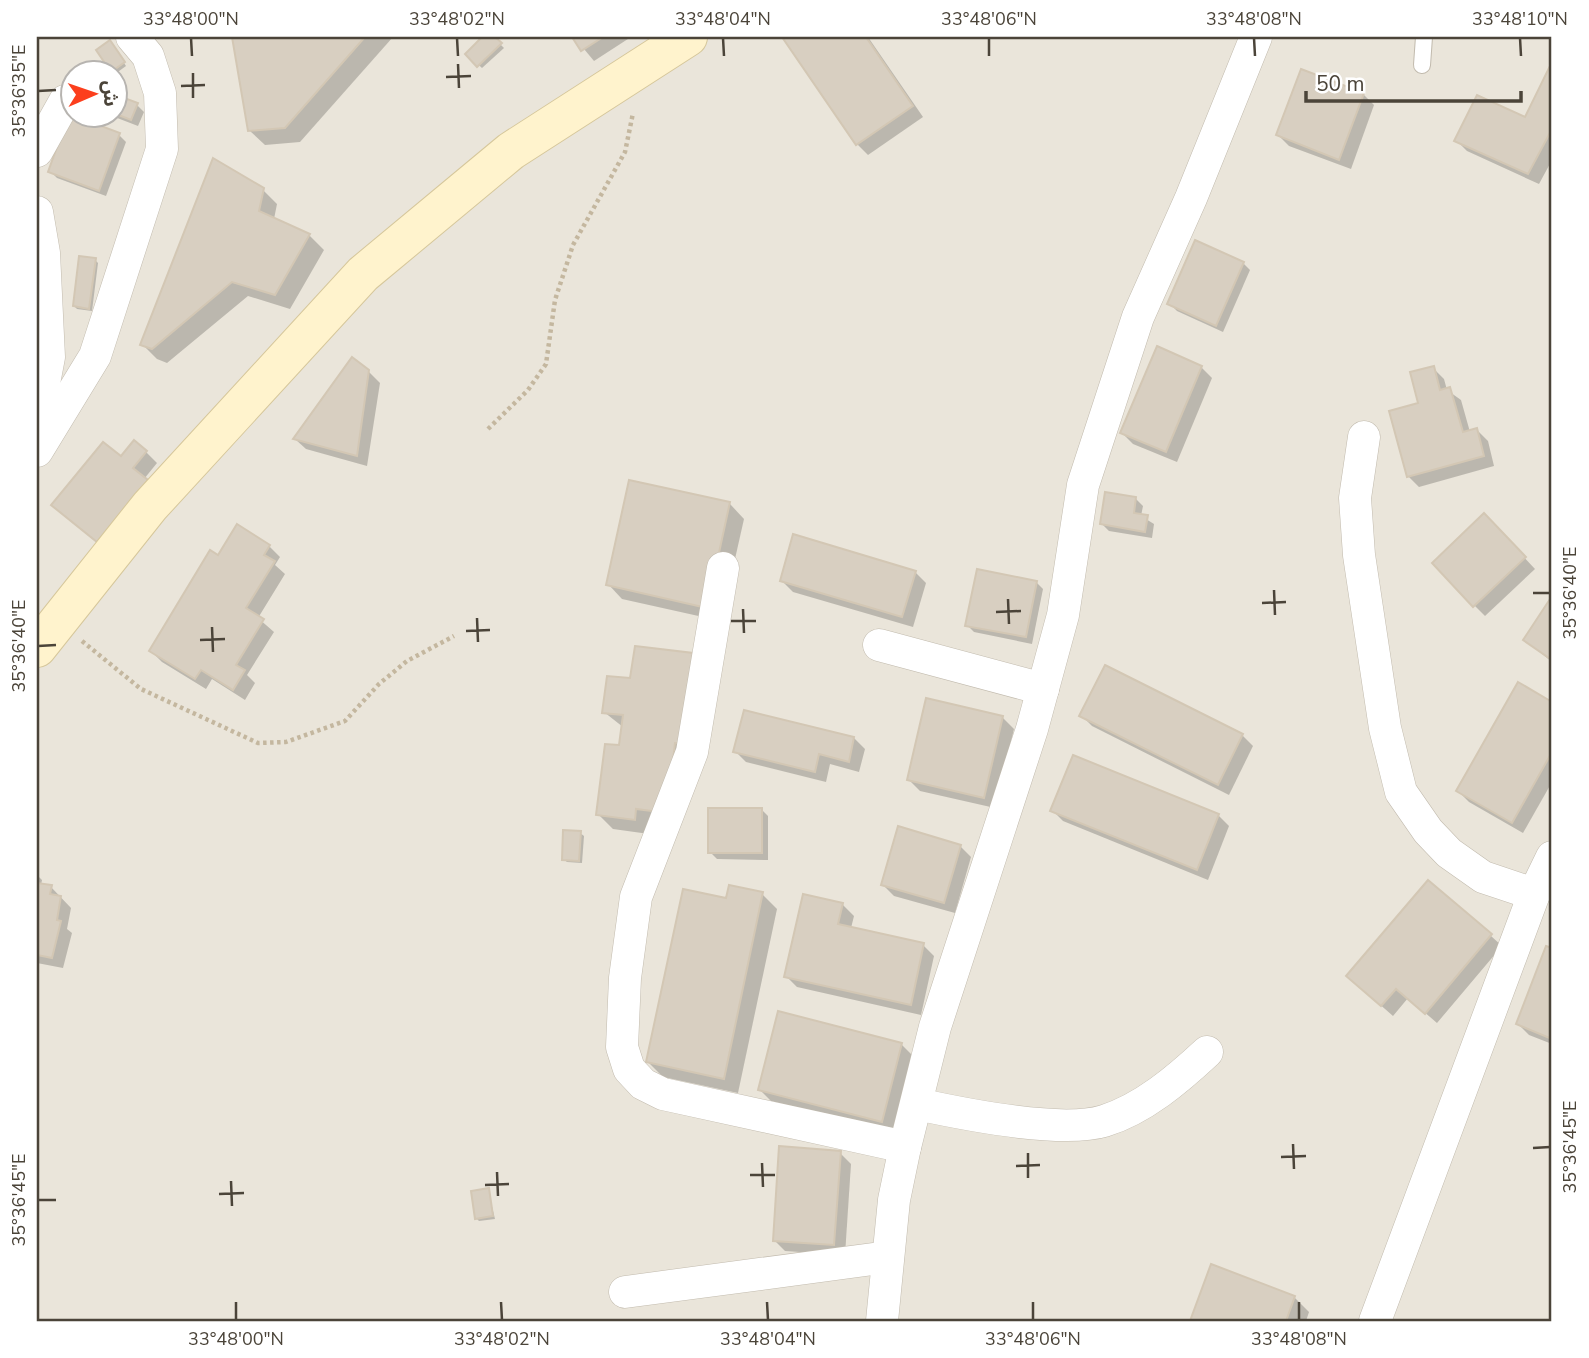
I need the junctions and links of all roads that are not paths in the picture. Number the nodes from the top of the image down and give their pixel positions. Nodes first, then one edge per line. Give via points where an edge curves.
1 (132, 37) edge
2 (688, 37) edge
3 (1256, 37) edge
4 (1424, 37) edge
5 (1422, 65) dead end
6 (60, 110) edge
7 (37, 151) edge
8 (37, 212) edge
9 (37, 420) edge
10 (1364, 437) dead end
11 (37, 451) edge
12 (723, 568) dead end
13 (44, 632) edge
14 (879, 645) dead end
15 (1043, 689) junction
16 (1552, 857) edge
17 (1534, 894) junction
18 (1207, 1052) dead end
19 (918, 1104) junction
20 (905, 1147) junction
21 (888, 1257) junction
22 (625, 1292) dead end
23 (882, 1321) edge
24 (1375, 1321) edge

1 - 11 street via 148,56 160,93 162,149 95,356
2 - 13 main road via 511,151 363,274 150,506
3 - 15 street via 1112,388 1083,485 1063,615
4 - 5 lane
6 - 7 street
8 - 9 street via 44,253 49,357
10 - 17 street via 1355,498 1359,555 1385,728 1401,792 1449,853 1483,877
12 - 20 street via 692,752 636,897 622,1047 629,1069 643,1084 663,1094
14 - 15 street
15 - 19 street via 935,1027
16 - 17 street
17 - 24 street
18 - 19 street via 1134,1108 1103,1122 984,1118
19 - 20 street
20 - 21 street
21 - 22 street
21 - 23 street

